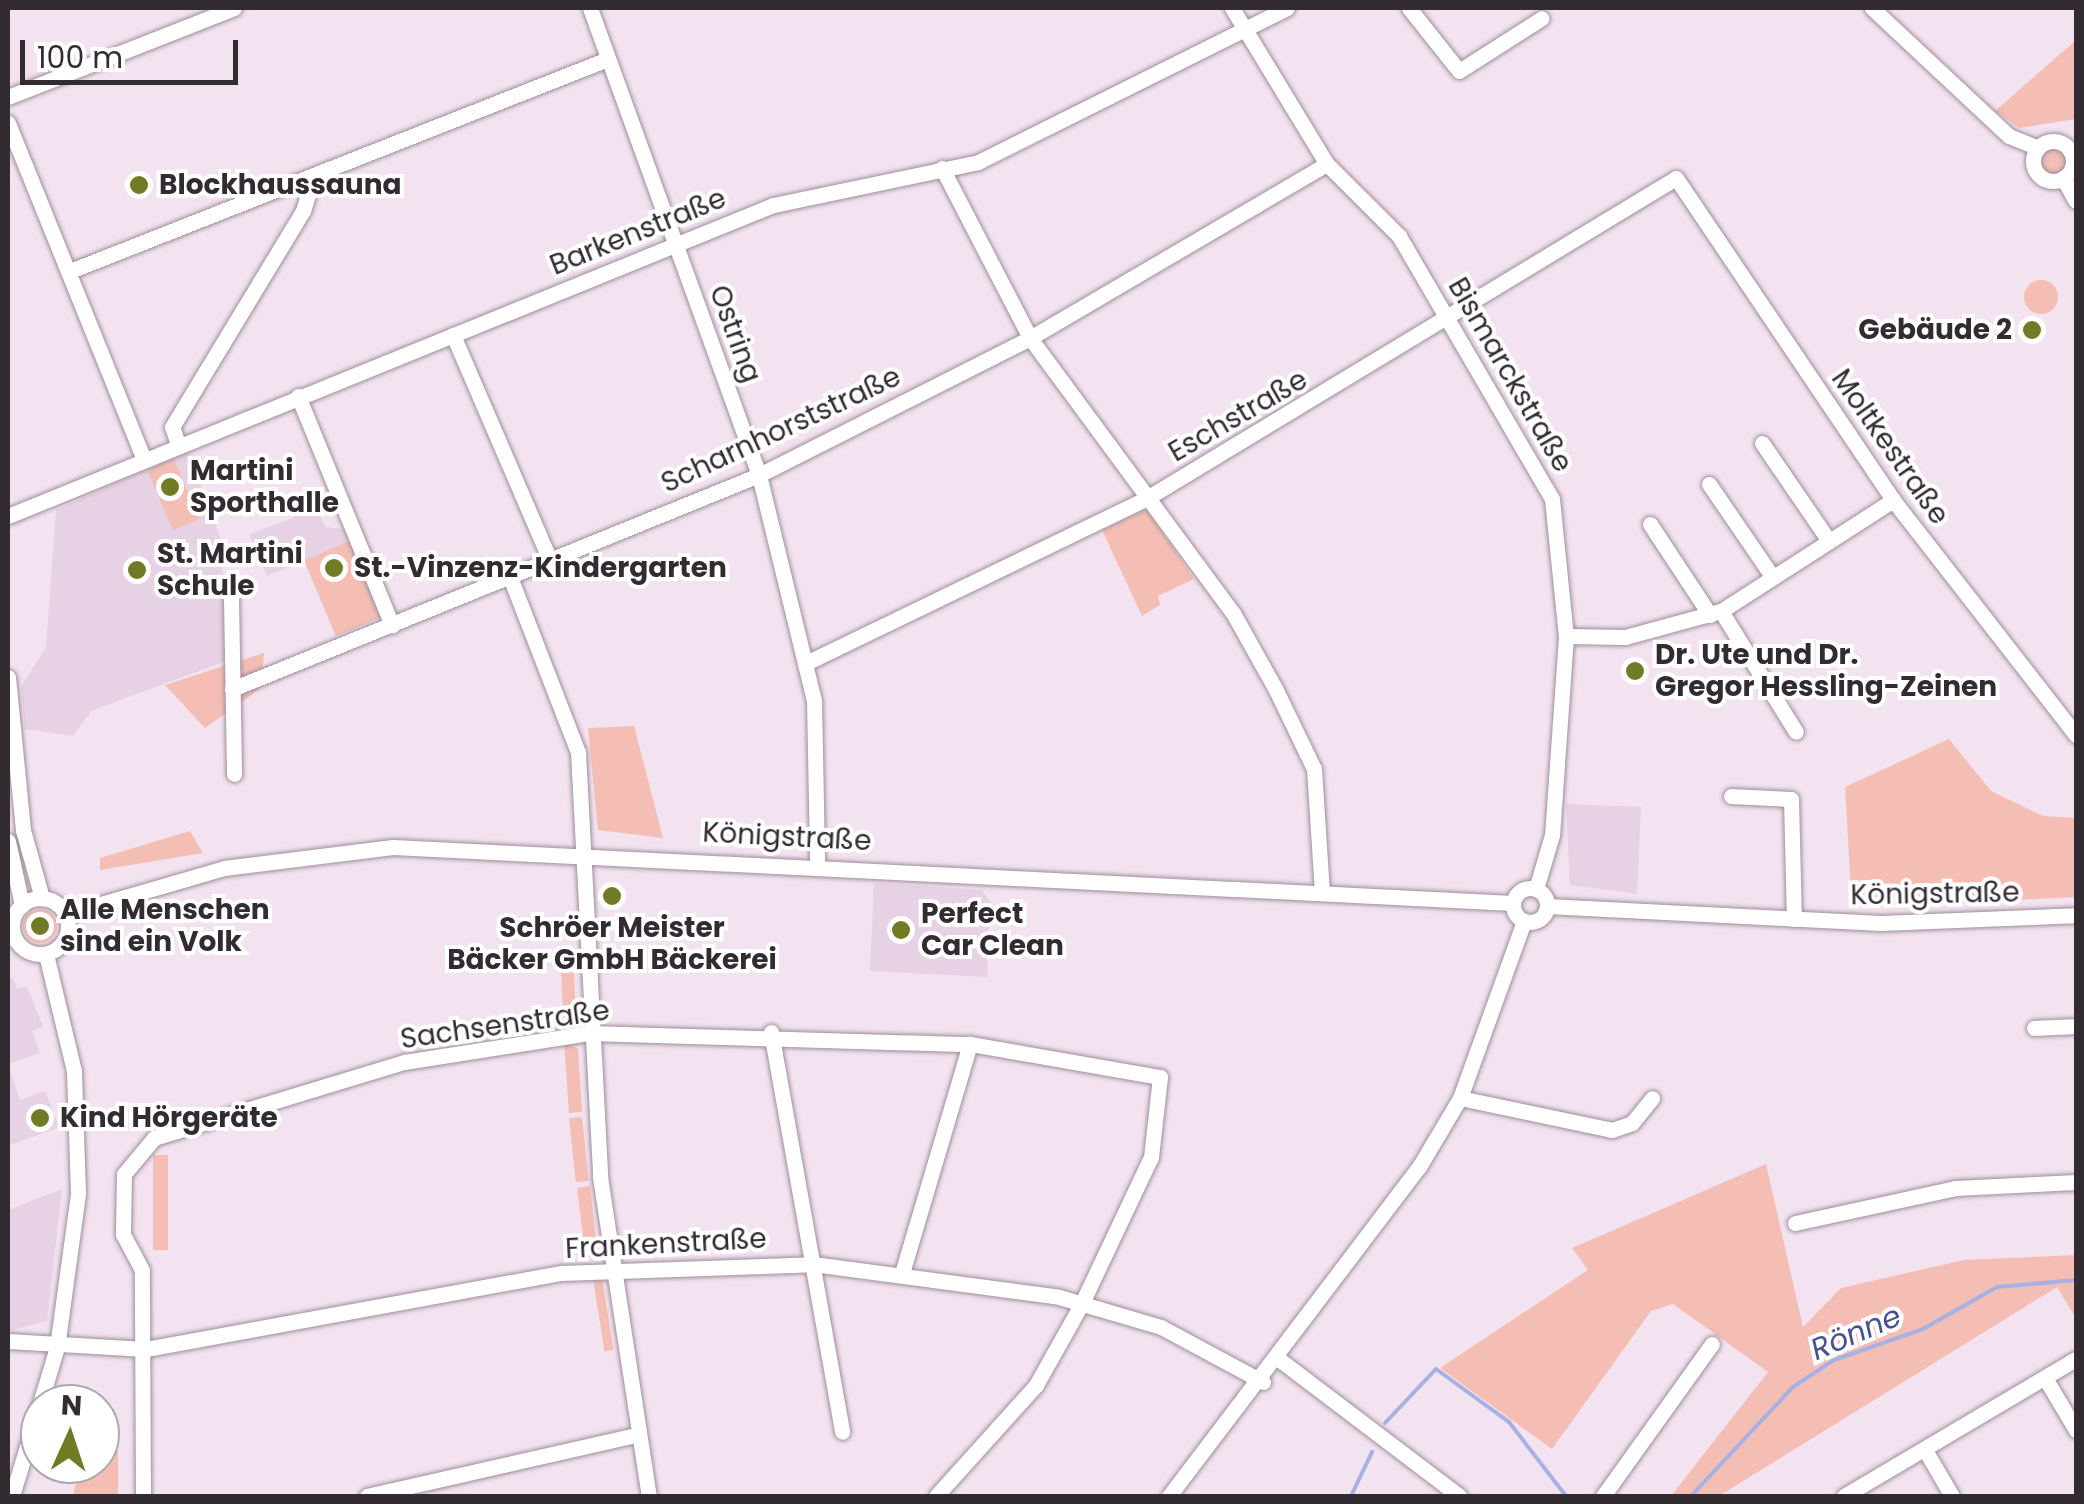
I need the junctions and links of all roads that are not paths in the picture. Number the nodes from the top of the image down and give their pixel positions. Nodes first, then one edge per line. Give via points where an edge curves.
1 (234, 8) edge
2 (590, 8) edge
3 (1232, 8) edge
4 (1287, 8) edge
5 (1409, 8) edge
6 (1872, 8) edge
7 (1542, 18) dead end
8 (1243, 30) junction
9 (605, 60) junction
10 (8, 97) edge
11 (8, 124) edge
12 (2071, 141) edge
13 (2038, 148) junction
14 (1327, 164) junction
15 (942, 168) junction
16 (313, 178) junction
17 (1676, 178) joint
18 (2064, 178) junction
19 (2076, 200) edge
20 (675, 243) junction
21 (70, 271) junction
22 (1452, 320) junction
23 (453, 335) junction
24 (1030, 338) junction
25 (298, 396) junction
26 (1762, 443) dead end
27 (178, 444) junction
28 (144, 459) junction
29 (759, 474) junction
30 (1709, 484) dead end
31 (1147, 498) junction
32 (1893, 500) junction
33 (8, 516) edge
34 (1650, 524) dead end
35 (1827, 538) junction
36 (549, 558) junction
37 (1772, 576) junction
38 (510, 577) junction
39 (231, 598) dead end
40 (1716, 613) junction
41 (392, 625) junction
42 (1566, 636) junction
43 (806, 662) junction
44 (8, 677) edge
45 (232, 689) junction
46 (1796, 732) dead end
47 (2076, 736) edge
48 (234, 774) dead end
49 (1731, 796) dead end
50 (8, 841) edge
51 (579, 852) junction
52 (816, 863) junction
53 (1536, 889) junction
54 (1322, 893) junction
55 (42, 898) junction
56 (1513, 904) junction
57 (22, 905) junction
58 (1547, 906) junction
59 (66, 914) junction
60 (2076, 915) edge
61 (1794, 919) junction
62 (1524, 920) junction
63 (10, 931) edge
64 (24, 949) junction
65 (46, 954) junction
66 (8, 957) edge
67 (2076, 1026) edge
68 (2034, 1028) dead end
69 (771, 1032) junction
70 (589, 1034) junction
71 (970, 1044) junction
72 (1460, 1098) junction
73 (1652, 1098) dead end
74 (2076, 1182) edge
75 (1795, 1222) dead end
76 (812, 1264) junction
77 (610, 1269) junction
78 (904, 1270) junction
79 (1082, 1303) junction
80 (8, 1341) edge
81 (1712, 1344) dead end
82 (57, 1348) junction
83 (146, 1349) junction
84 (2076, 1359) edge
85 (1280, 1360) junction
86 (2045, 1378) junction
87 (1263, 1382) junction
88 (2076, 1430) edge
89 (842, 1432) dead end
90 (636, 1434) junction
91 (1925, 1450) junction
92 (12, 1488) edge
93 (143, 1496) edge
94 (368, 1496) edge
95 (649, 1496) edge
96 (936, 1496) edge
97 (1169, 1496) edge
98 (1458, 1496) edge
99 (1604, 1496) edge
100 (1844, 1496) edge
101 (1952, 1496) edge

1 - 10 street
2 - 9 street, Ostring
3 - 8 street, Bismarckstraße
4 - 8 street, Barkenstraße
5 - 7 street via 1459,71
6 - 13 street via 2009,136
8 - 14 street, Bismarckstraße
8 - 15 street, Barkenstraße via 1051,130
9 - 16 street
9 - 20 street, Ostring
11 - 21 street
12 - 13 street
12 - 18 street via 2073,158
13 - 18 street via 2037,174
14 - 22 street, Bismarckstraße via 1399,236
14 - 24 street, Scharnhorststraße
15 - 20 street, Barkenstraße via 801,197
15 - 24 street
16 - 21 street
16 - 27 street via 303,211 172,427
17 - 22 street, Eschstraße
17 - 32 street, Moltkestraße
18 - 19 street
20 - 23 street, Barkenstraße
20 - 29 street, Ostring
21 - 28 street
22 - 31 street, Eschstraße
22 - 42 street, Bismarckstraße via 1552,499
23 - 25 street, Barkenstraße
23 - 36 street
24 - 29 street, Scharnhorststraße
24 - 31 street
25 - 27 street, Barkenstraße
25 - 41 street
26 - 35 street
27 - 28 street, Barkenstraße
28 - 33 street, Barkenstraße
29 - 36 street, Scharnhorststraße
29 - 43 street, Ostring
30 - 37 street
31 - 43 street, Eschstraße
31 - 54 street via 1233,612 1314,768
32 - 35 street
32 - 47 street, Moltkestraße
34 - 40 street
35 - 37 street
36 - 38 street, Scharnhorststraße
37 - 40 street
38 - 41 street, Scharnhorststraße
38 - 51 street via 578,752
39 - 45 street
40 - 42 street via 1624,637
40 - 46 street
41 - 45 street, Scharnhorststraße
42 - 53 street, Bismarckstraße via 1552,835
43 - 52 street, Ostring via 819,751
44 - 55 street via 23,830
45 - 48 street
49 - 61 street via 1790,799
50 - 57 street
51 - 52 street, Königstraße
51 - 59 street, Königstraße via 319,852 159,884
51 - 70 street
52 - 54 street, Königstraße
53 - 56 street
53 - 58 street
54 - 56 street, Königstraße
55 - 57 street
55 - 59 street
56 - 62 street
57 - 63 street
58 - 61 street, Königstraße
58 - 62 street
59 - 65 street via 66,939
60 - 61 street, Königstraße
62 - 72 street
63 - 64 street
64 - 65 street
64 - 66 street
65 - 82 street via 78,1130
67 - 68 street
69 - 70 street, Sachsenstraße
69 - 71 street, Sachsenstraße
69 - 76 street
70 - 77 street
70 - 83 street, Sachsenstraße via 404,1062 154,1138 124,1174 122,1234 142,1270
71 - 78 street
71 - 79 street, Sachsenstraße via 1160,1077 1151,1157
72 - 73 street via 1612,1130 1632,1123
72 - 85 street
74 - 75 street via 1956,1188
76 - 77 street, Frankenstraße
76 - 78 street, Frankenstraße
76 - 89 street
77 - 83 street, Frankenstraße via 510,1281
77 - 90 street
78 - 79 street, Frankenstraße
79 - 87 street, Frankenstraße via 1161,1328
79 - 96 street via 1036,1385
80 - 82 street, Frankenstraße
81 - 99 street
82 - 83 street, Frankenstraße
82 - 92 street
83 - 93 street, Sachsenstraße
84 - 86 street
85 - 87 street
85 - 98 street
86 - 88 street
86 - 91 street
87 - 97 street
90 - 94 street
90 - 95 street
91 - 100 street
91 - 101 street

